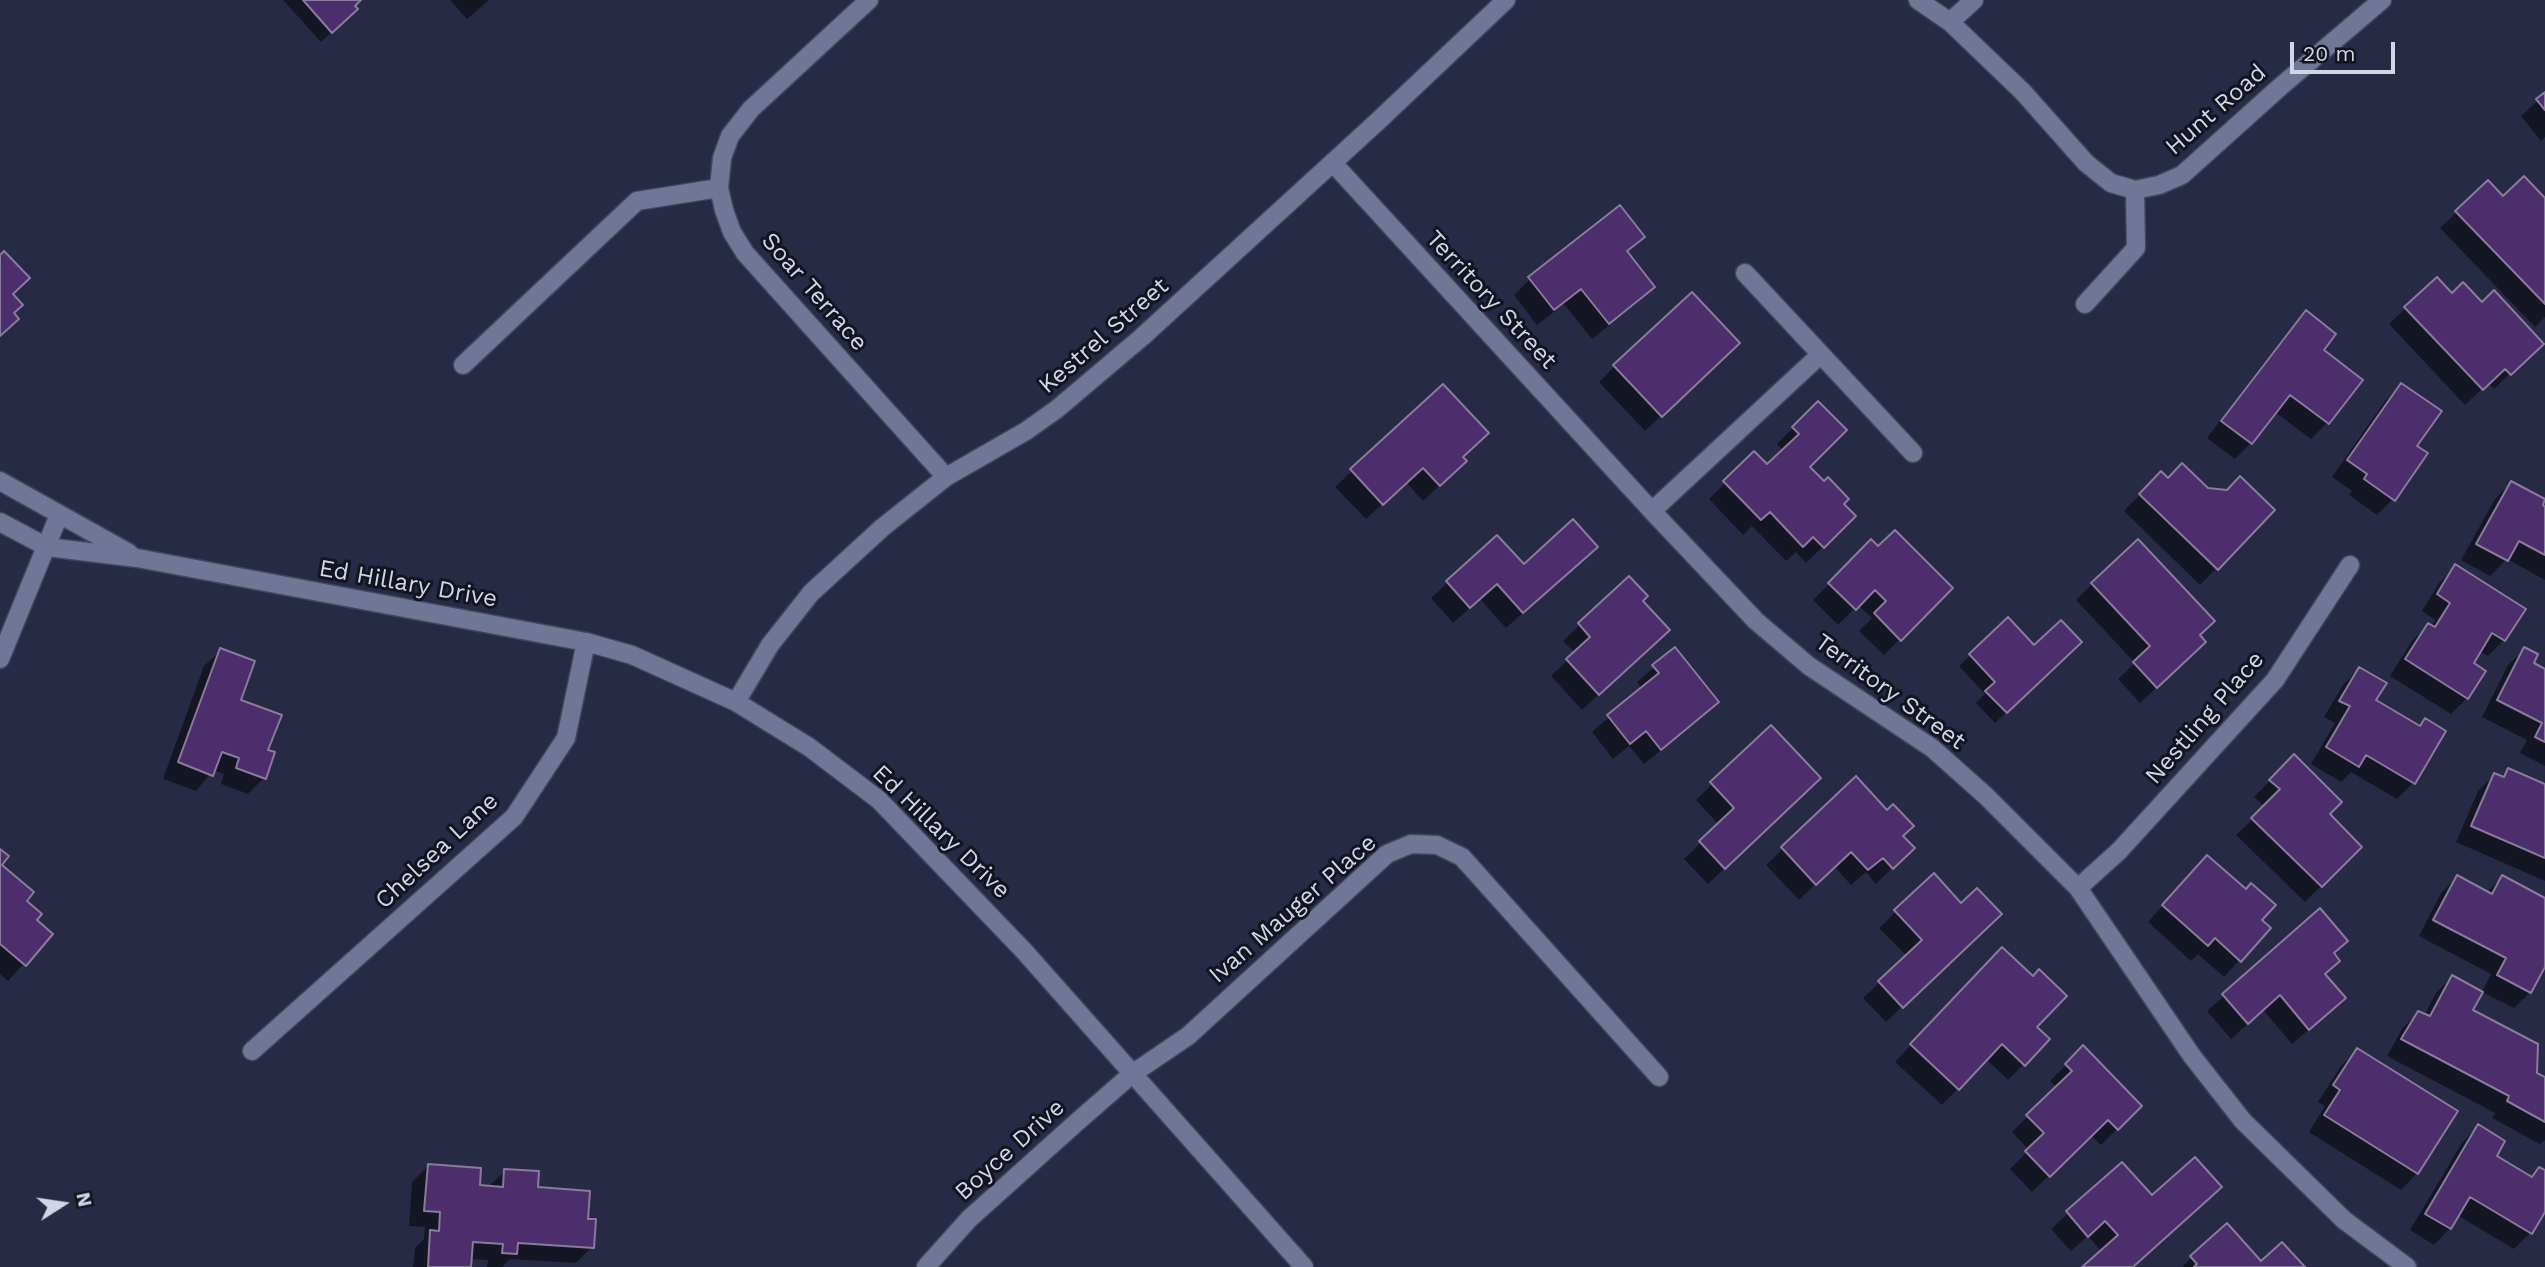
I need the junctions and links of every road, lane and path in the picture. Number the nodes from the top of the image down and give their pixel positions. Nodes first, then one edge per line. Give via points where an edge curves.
1 (869, 0) edge
2 (1506, 0) edge
3 (1918, 0) edge
4 (1974, 0) edge
5 (2382, 0) edge
6 (1950, 22) junction
7 (1333, 163) junction
8 (719, 188) junction
9 (2136, 190) junction
10 (1745, 273) dead end
11 (2085, 304) dead end
12 (1820, 355) junction
13 (463, 365) dead end
14 (1913, 453) dead end
15 (946, 477) junction
16 (0, 481) edge
17 (1652, 511) junction
18 (59, 515) junction
19 (0, 522) edge
20 (47, 547) junction
21 (137, 558) junction
22 (2350, 565) dead end
23 (586, 642) junction
24 (0, 659) edge
25 (736, 702) junction
26 (2078, 888) junction
27 (253, 1051) dead end
28 (1132, 1074) junction
29 (1659, 1077) dead end
30 (926, 1267) edge
31 (1304, 1267) edge
32 (2407, 1267) edge

1 - 8 street, Soar Terrace via 751,109 730,136
2 - 7 street, Kestrel Street
3 - 6 street
4 - 6 street
5 - 9 street, Hunt Road via 2182,175
6 - 9 street via 2023,92 2087,163 2112,183
7 - 15 street, Kestrel Street via 1057,409
7 - 17 street, Territory Street
8 - 13 street via 637,201
8 - 15 street, Soar Terrace via 724,210 745,253
9 - 11 street via 2136,248
10 - 12 street
12 - 14 street
12 - 17 street
15 - 25 street, Kestrel Street via 811,593 770,645
16 - 18 street, Ed Hillary Drive
17 - 26 street, Territory Street via 1756,621 1809,666 1932,748
18 - 20 street
18 - 21 street, Ed Hillary Drive
19 - 20 street, Ed Hillary Drive
20 - 21 street, Ed Hillary Drive
20 - 24 street
21 - 23 street, Ed Hillary Drive
22 - 26 street, Nestling Place via 2275,680 2119,851
23 - 25 street, Ed Hillary Drive via 632,655
23 - 27 street, Chelsea Lane via 566,738 514,817
25 - 28 street, Ed Hillary Drive via 809,747 879,800 1024,951
26 - 32 street, Territory Street via 2192,1056 2243,1121 2344,1220
28 - 29 street, Ivan Mauger Place via 1188,1036 1387,854 1411,844 1437,845 1462,857
28 - 30 street, Boyce Drive via 969,1219
28 - 31 street, Ed Hillary Drive

